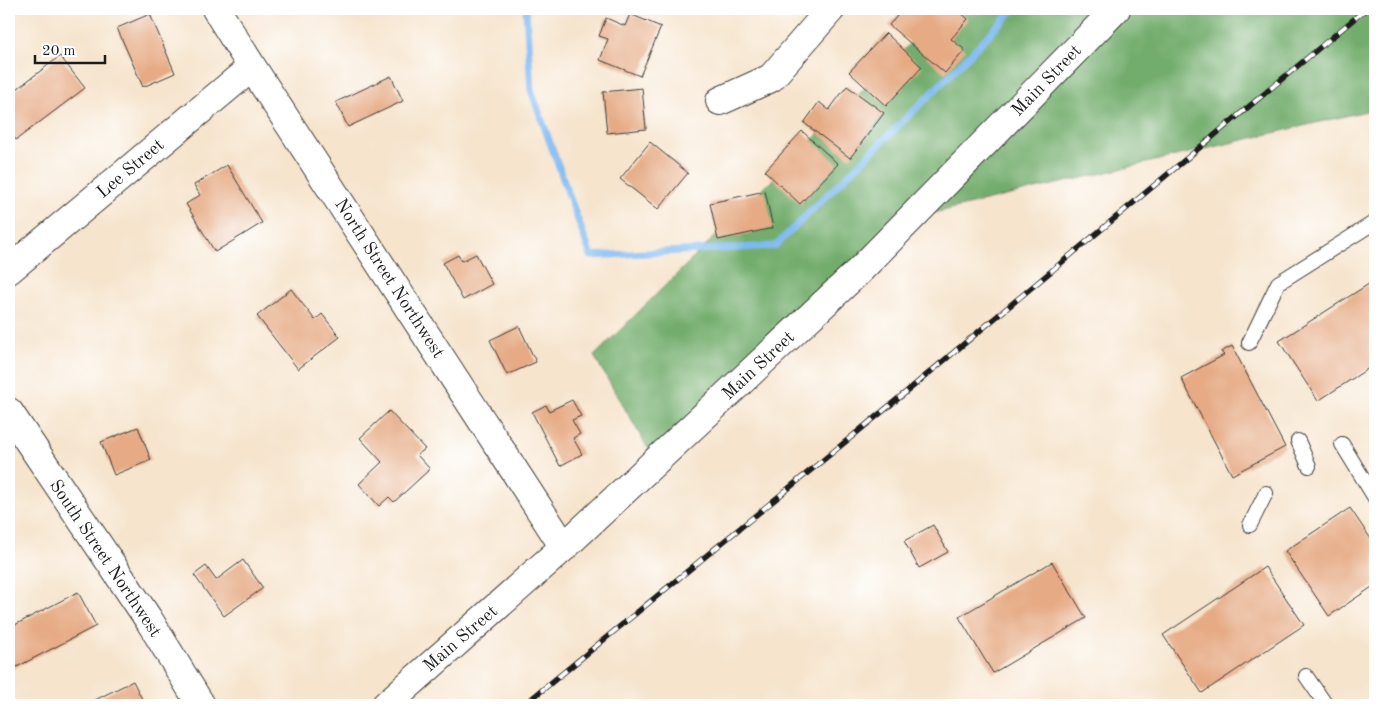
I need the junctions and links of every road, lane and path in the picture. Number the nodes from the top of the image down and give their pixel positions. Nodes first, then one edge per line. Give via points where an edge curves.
1 (216, 9) edge
2 (831, 9) edge
3 (1116, 9) edge
4 (252, 67) junction
5 (720, 101) dead end
6 (1375, 222) edge
7 (9, 270) edge
8 (1249, 343) dead end
9 (9, 412) edge
10 (1298, 441) dead end
11 (1342, 444) dead end
12 (1310, 466) dead end
13 (1266, 493) dead end
14 (1375, 498) edge
15 (1250, 525) dead end
16 (564, 547) junction
17 (1306, 676) dead end
18 (201, 705) edge
19 (386, 705) edge
20 (1326, 705) edge

1 - 4 street, North Street Northwest
2 - 5 street via 771,78
3 - 16 street, Main Street via 860,270
4 - 7 street, Lee Street
4 - 16 street, North Street Northwest
6 - 8 lane via 1278,283
9 - 18 street, South Street Northwest
10 - 12 lane
11 - 14 lane
13 - 15 lane
16 - 19 street, Main Street
17 - 20 lane

